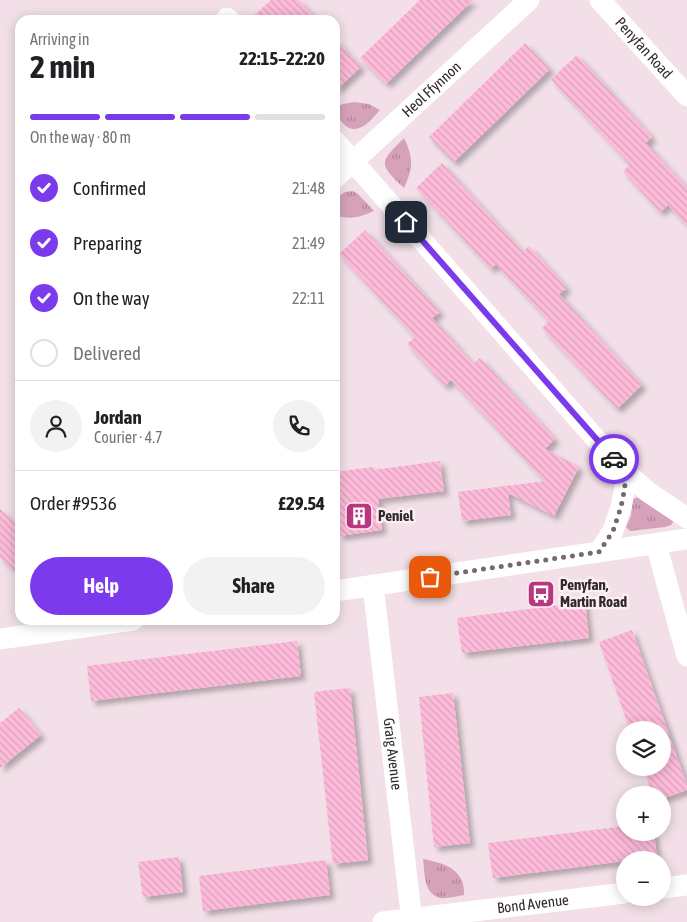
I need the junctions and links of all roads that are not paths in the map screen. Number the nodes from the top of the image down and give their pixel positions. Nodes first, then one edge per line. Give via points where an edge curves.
1 (529, 0) edge
2 (600, 0) edge
3 (687, 96) edge
4 (340, 147) edge
5 (353, 162) junction
6 (340, 174) edge
7 (623, 470) junction
8 (687, 518) edge
9 (687, 540) edge
10 (656, 544) junction
11 (599, 552) junction
12 (373, 585) junction
13 (340, 590) edge
14 (98, 625) edge
15 (0, 639) edge
16 (687, 656) edge
17 (687, 885) edge
18 (671, 887) edge
19 (616, 893) edge
20 (412, 920) edge
21 (383, 922) edge

1 - 5 street, Heol Ffynnon
2 - 3 street, Penyfan Road
4 - 5 street
5 - 6 street, Heol Ffynnon
5 - 7 street
7 - 8 street via 648,492
7 - 11 street via 625,487 621,507 613,531
9 - 10 street
10 - 11 street
10 - 16 street
11 - 12 street
12 - 13 street
12 - 20 street, Graig Avenue
14 - 15 street
17 - 18 street
19 - 20 street, Bond Avenue
20 - 21 street, Bond Avenue

